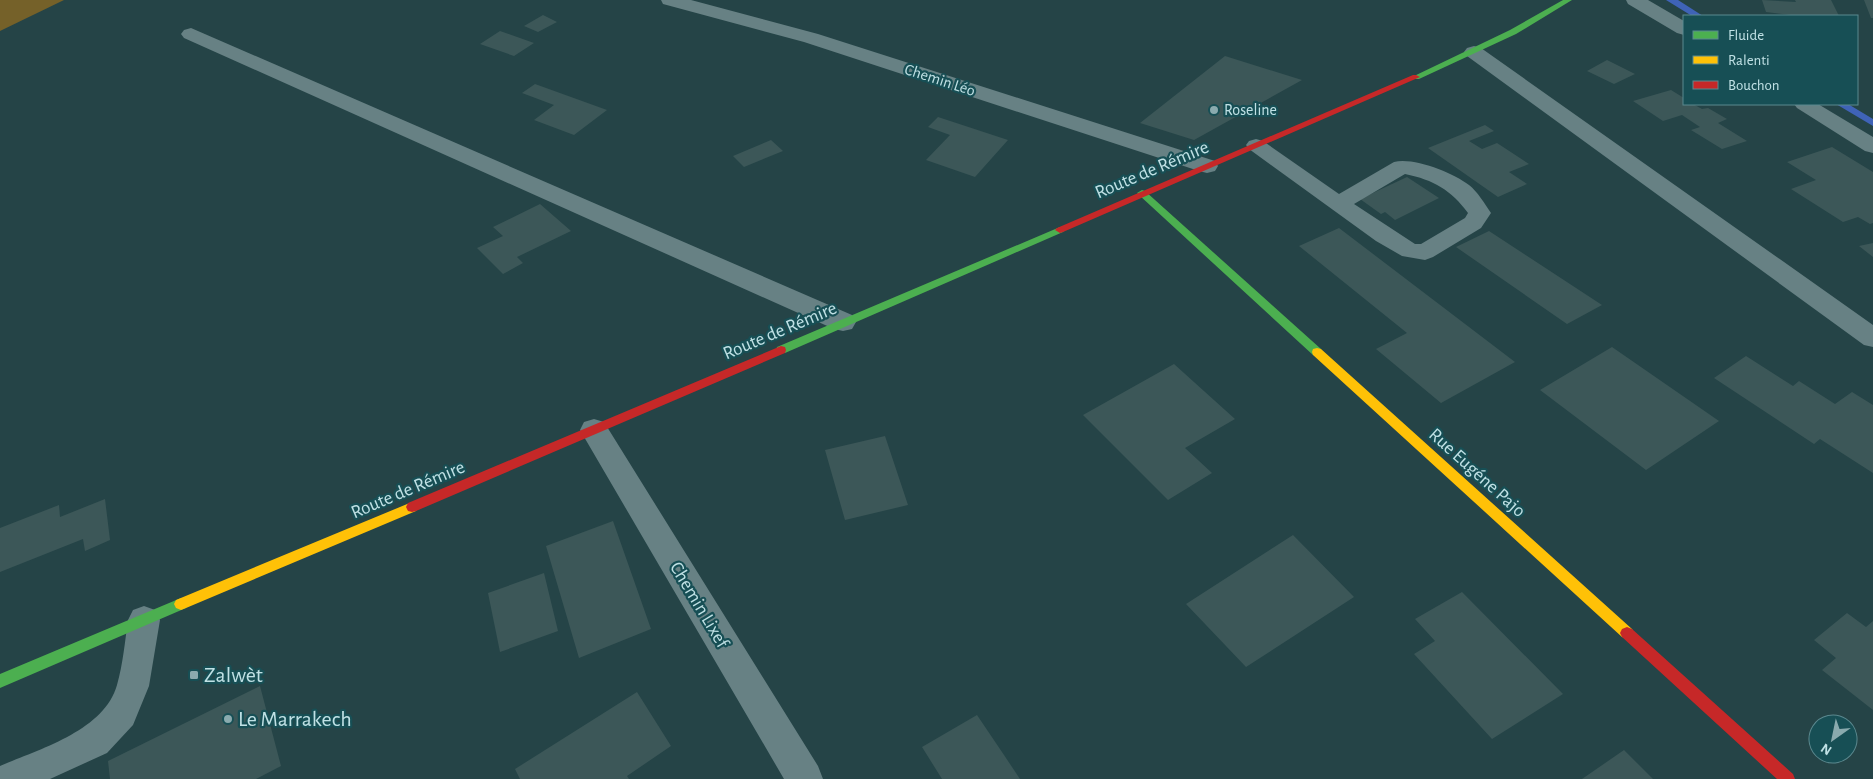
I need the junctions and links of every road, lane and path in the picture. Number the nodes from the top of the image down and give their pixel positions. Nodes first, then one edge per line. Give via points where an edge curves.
1 (670, 0) edge
2 (1568, 0) edge
3 (1635, 0) edge
4 (1683, 28) edge
5 (191, 34) dead end
6 (1474, 52) junction
7 (1806, 105) edge
8 (1256, 145) junction
9 (1873, 146) edge
10 (1207, 166) junction
11 (1142, 193) junction
12 (1338, 204) junction
13 (843, 322) junction
14 (1873, 338) edge
15 (594, 430) junction
16 (144, 620) junction
17 (0, 681) edge
18 (11, 779) edge
19 (805, 779) edge
20 (1788, 779) edge

1 - 10 street, Chemin Léo via 811,38
2 - 6 main road, Route de Rémire
3 - 4 street
5 - 13 street
6 - 8 main road, Route de Rémire
6 - 14 street
7 - 9 street
8 - 10 main road, Route de Rémire
8 - 12 lane
10 - 11 main road, Route de Rémire
11 - 13 main road, Route de Rémire
11 - 20 main road, Rue Eugéne Pajo
12 - 12 lane via 1410,251 1425,252 1473,223 1480,213 1462,190 1427,172 1402,167
13 - 15 main road, Route de Rémire
15 - 16 main road, Route de Rémire
15 - 19 street, Chemin Lixef
16 - 17 main road, Route de Rémire
16 - 18 lane via 133,686 121,714 95,741

